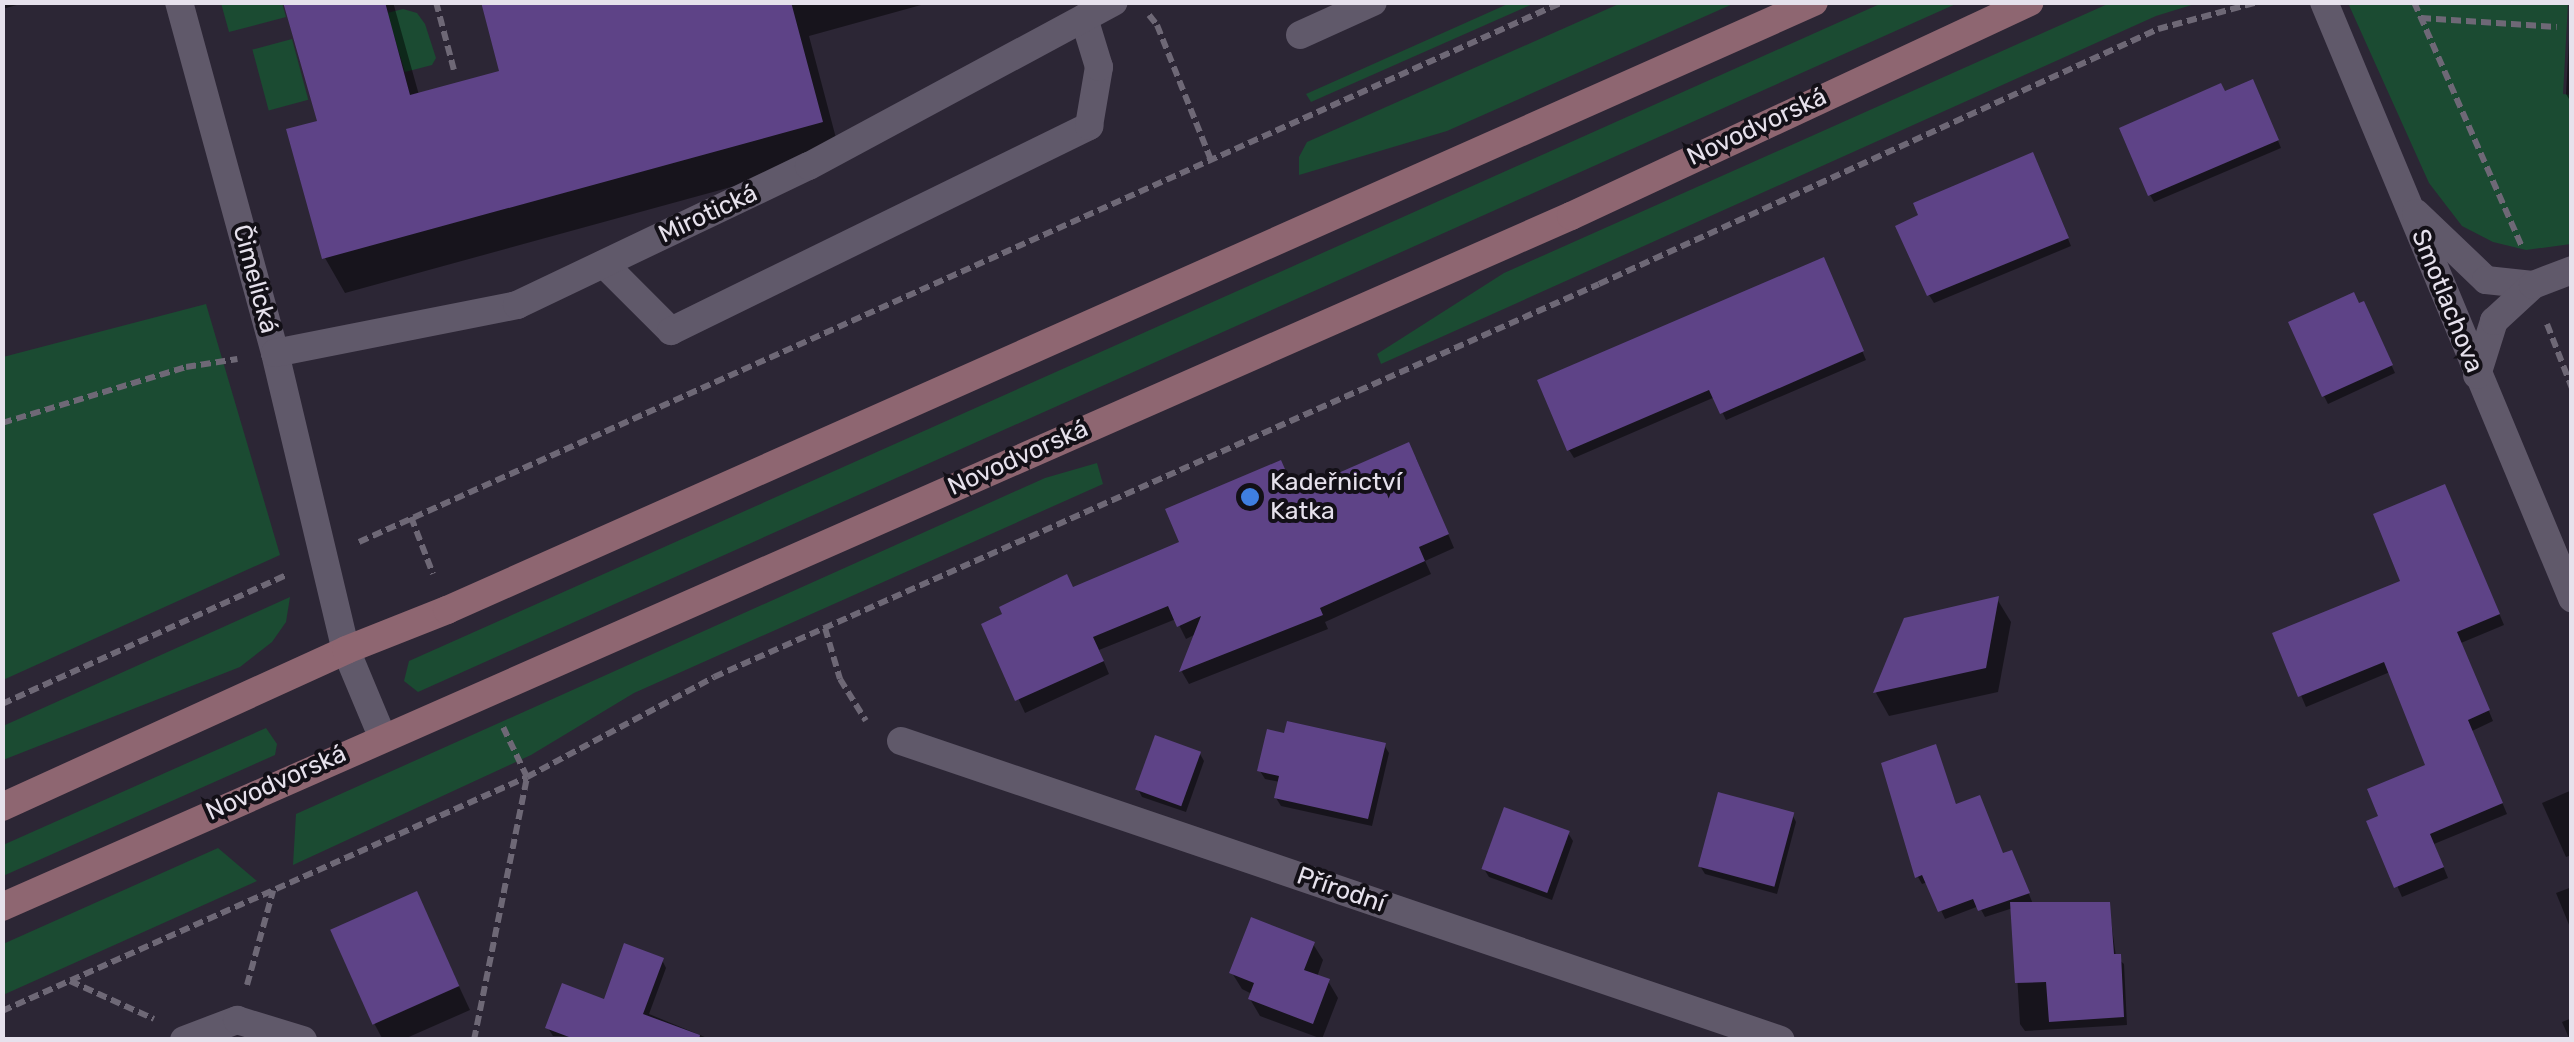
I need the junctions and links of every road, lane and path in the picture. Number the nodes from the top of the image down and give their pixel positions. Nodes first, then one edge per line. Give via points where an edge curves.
1 (178, 2) edge
2 (436, 2) edge
3 (1114, 2) edge
4 (1138, 2) edge
5 (1373, 2) edge
6 (1563, 2) edge
7 (1814, 2) edge
8 (2030, 2) edge
9 (2258, 2) edge
10 (2324, 2) edge
11 (2414, 2) edge
12 (1084, 18) junction
13 (2421, 18) junction
14 (2557, 27) dead end
15 (1300, 35) dead end
16 (454, 70) dead end
17 (1211, 160) junction
18 (2407, 204) junction
19 (604, 264) junction
20 (2572, 270) edge
21 (2533, 284) junction
22 (275, 353) junction
23 (2567, 366) edge
24 (2477, 375) junction
25 (2572, 388) edge
26 (2, 424) edge
27 (411, 517) junction
28 (323, 558) junction
29 (435, 580) dead end
30 (2572, 598) edge
31 (825, 628) junction
32 (346, 650) junction
33 (2, 704) edge
34 (502, 724) dead end
35 (382, 736) junction
36 (901, 741) joint
37 (527, 777) junction
38 (2, 808) edge
39 (274, 890) junction
40 (2, 907) edge
41 (70, 981) junction
42 (2, 1011) edge
43 (237, 1020) junction
44 (188, 1038) edge
45 (303, 1040) edge
46 (474, 1040) edge
47 (1781, 1040) edge

1 - 22 street, Čimelická
2 - 16 path
3 - 12 street, Mirotická
4 - 17 path via 1157,24
5 - 15 street
6 - 17 path
7 - 32 main road
8 - 35 main road, Novodvorská via 1570,216
9 - 31 path via 2158,29
10 - 18 street, Smotlachova
11 - 13 path
12 - 19 street, Mirotická via 808,166
12 - 19 street via 1099,67 1089,126 671,331
13 - 14 path
13 - 21 path via 2515,226
17 - 27 path
18 - 21 street via 2486,280
18 - 24 street, Smotlachova
19 - 22 street, Mirotická via 517,305
20 - 21 street
21 - 23 path
21 - 24 street via 2494,320
22 - 26 path via 186,367
22 - 28 street, Čimelická
23 - 25 path
24 - 30 street, Smotlachova
27 - 28 path
27 - 29 path
28 - 32 street, Čimelická
28 - 33 path
31 - 36 path via 861,719
31 - 37 path via 714,677
32 - 35 street
32 - 38 main road
34 - 37 path
35 - 40 main road, Novodvorská
36 - 47 street, Přírodní
37 - 39 path
37 - 46 path
39 - 41 path
39 - 43 path
41 - 42 path
41 - 44 path
43 - 44 street
43 - 45 street

